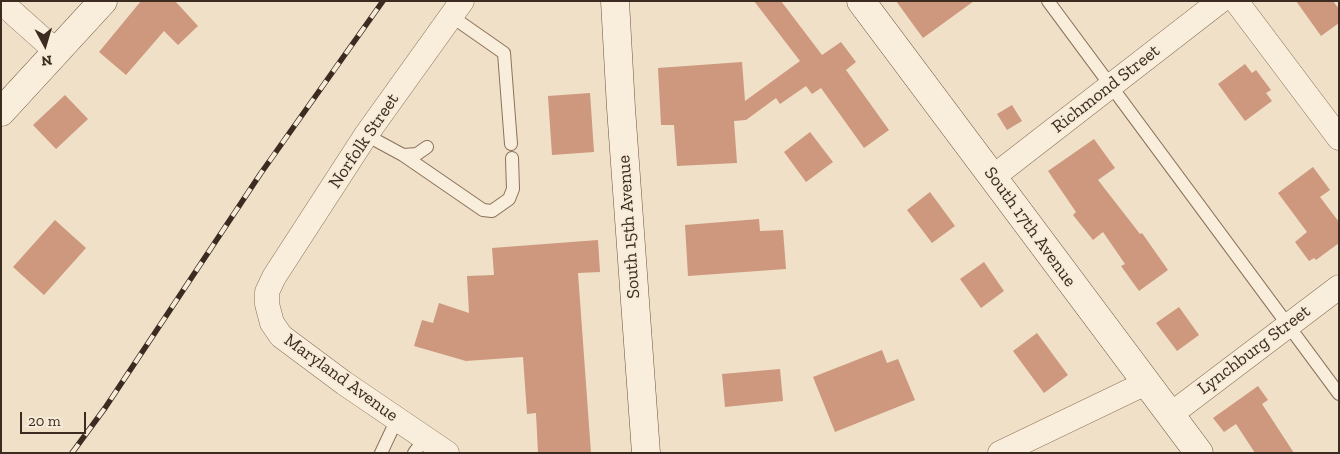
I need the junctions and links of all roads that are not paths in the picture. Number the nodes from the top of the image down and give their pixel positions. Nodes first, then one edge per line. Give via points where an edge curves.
1 (103, 1) edge
2 (615, 1) edge
3 (861, 1) edge
4 (1048, 1) edge
5 (1220, 1) edge
6 (1236, 1) edge
7 (1, 2) edge
8 (456, 9) edge
9 (57, 52) junction
10 (1110, 85) junction
11 (1, 112) edge
12 (366, 135) junction
13 (1339, 138) edge
14 (510, 144) dead end
15 (427, 147) dead end
16 (403, 155) junction
17 (512, 158) dead end
18 (993, 177) junction
19 (271, 284) joint
20 (1339, 287) edge
21 (1287, 325) junction
22 (1146, 383) junction
23 (1339, 394) edge
24 (1170, 415) junction
25 (398, 419) junction
26 (419, 445) edge
27 (381, 453) edge
28 (447, 453) edge
29 (646, 453) edge
30 (1000, 453) edge
31 (1199, 453) edge

1 - 9 street
2 - 29 street, South 15th Avenue
3 - 18 street, South 17th Avenue
4 - 10 lane
5 - 10 street, Richmond Street
6 - 13 street
7 - 9 street
8 - 12 street, Norfolk Street
8 - 14 lane via 504,53
9 - 11 street
10 - 18 street, Richmond Street
10 - 21 lane
12 - 16 lane
12 - 19 street, Norfolk Street
15 - 16 lane via 417,154
16 - 17 lane via 484,210 492,211 509,199 513,189
18 - 22 street, South 17th Avenue
19 - 25 street, Maryland Avenue via 267,304 272,323 281,336
20 - 21 street, Lynchburg Street
21 - 23 lane
21 - 24 street, Lynchburg Street
22 - 24 street, South 17th Avenue
22 - 30 street
24 - 31 street, South 17th Avenue
25 - 26 street, Maryland Avenue
25 - 27 lane
26 - 28 street, Maryland Avenue

